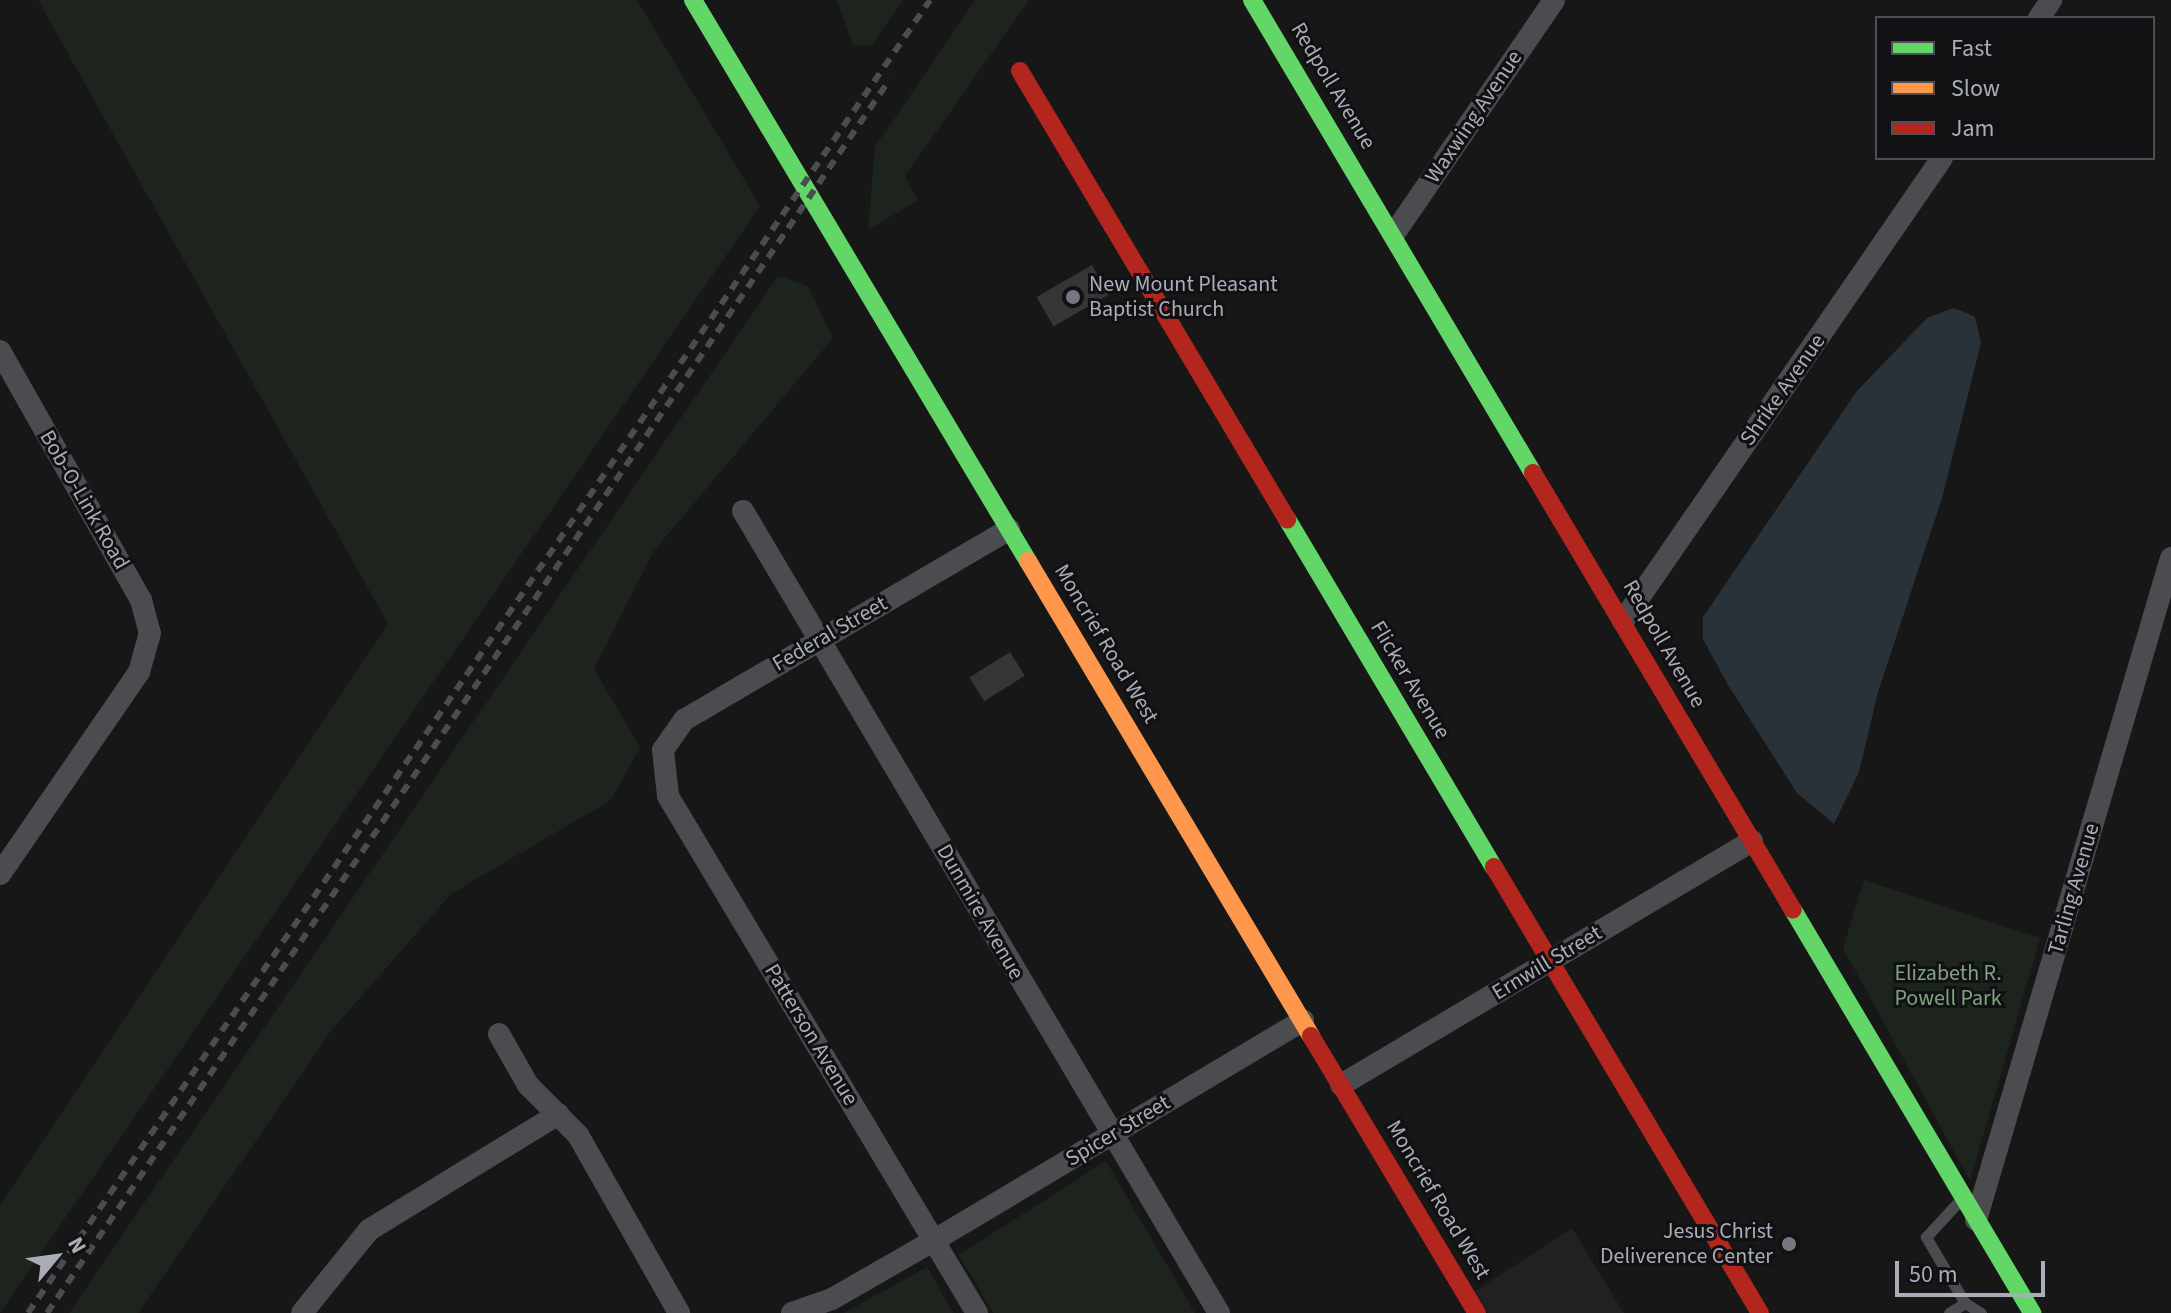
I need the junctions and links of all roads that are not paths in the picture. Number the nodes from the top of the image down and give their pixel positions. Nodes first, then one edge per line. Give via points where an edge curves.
1 (693, 0) edge
2 (1252, 0) edge
3 (1554, 0) edge
4 (1020, 71) dead end
5 (1941, 160) edge
6 (1394, 234) junction
7 (0, 351) edge
8 (743, 511) dead end
9 (1009, 529) junction
10 (2171, 558) edge
11 (1623, 621) junction
12 (820, 640) junction
13 (663, 750) joint
14 (1752, 841) junction
15 (0, 874) edge
16 (1550, 962) junction
17 (1303, 1020) junction
18 (499, 1034) dead end
19 (1341, 1085) junction
20 (558, 1114) junction
21 (1112, 1135) junction
22 (1964, 1197) junction
23 (1976, 1220) junction
24 (933, 1241) junction
25 (1965, 1303) junction
26 (302, 1313) edge
27 (679, 1313) edge
28 (792, 1313) edge
29 (977, 1313) edge
30 (1219, 1313) edge
31 (1477, 1313) edge
32 (1760, 1313) edge
33 (1949, 1313) edge
34 (1981, 1313) edge
35 (2032, 1313) edge

1 - 9 street, Moncrief Road West
2 - 6 street, Redpoll Avenue
3 - 6 street, Waxwing Avenue
4 - 16 street, Flicker Avenue
5 - 11 street, Shrike Avenue
6 - 11 street, Redpoll Avenue
7 - 15 street, Bob-O-Link Road via 141,600 150,633 147,654
8 - 12 street, Dunmire Avenue
9 - 12 street, Federal Street
9 - 17 street, Moncrief Road West
10 - 23 street, Tarling Avenue
11 - 14 street, Redpoll Avenue
12 - 13 street, Federal Street via 684,720
12 - 21 street, Dunmire Avenue
13 - 24 street, Patterson Avenue via 668,796
14 - 16 street, Ernwill Street
14 - 22 street, Redpoll Avenue
16 - 19 street, Ernwill Street
16 - 32 street, Flicker Avenue
17 - 19 street, Moncrief Road West
17 - 21 street, Spicer Street
18 - 20 street via 528,1085
19 - 31 street, Moncrief Road West
20 - 26 street via 369,1230
20 - 27 street via 578,1135
21 - 24 street, Spicer Street
21 - 30 street, Dunmire Avenue
22 - 23 street, Redpoll Avenue
22 - 25 lane via 1926,1237
23 - 35 street, Redpoll Avenue
24 - 28 street, Spicer Street via 832,1299
24 - 29 street, Patterson Avenue
25 - 33 lane
25 - 34 lane

